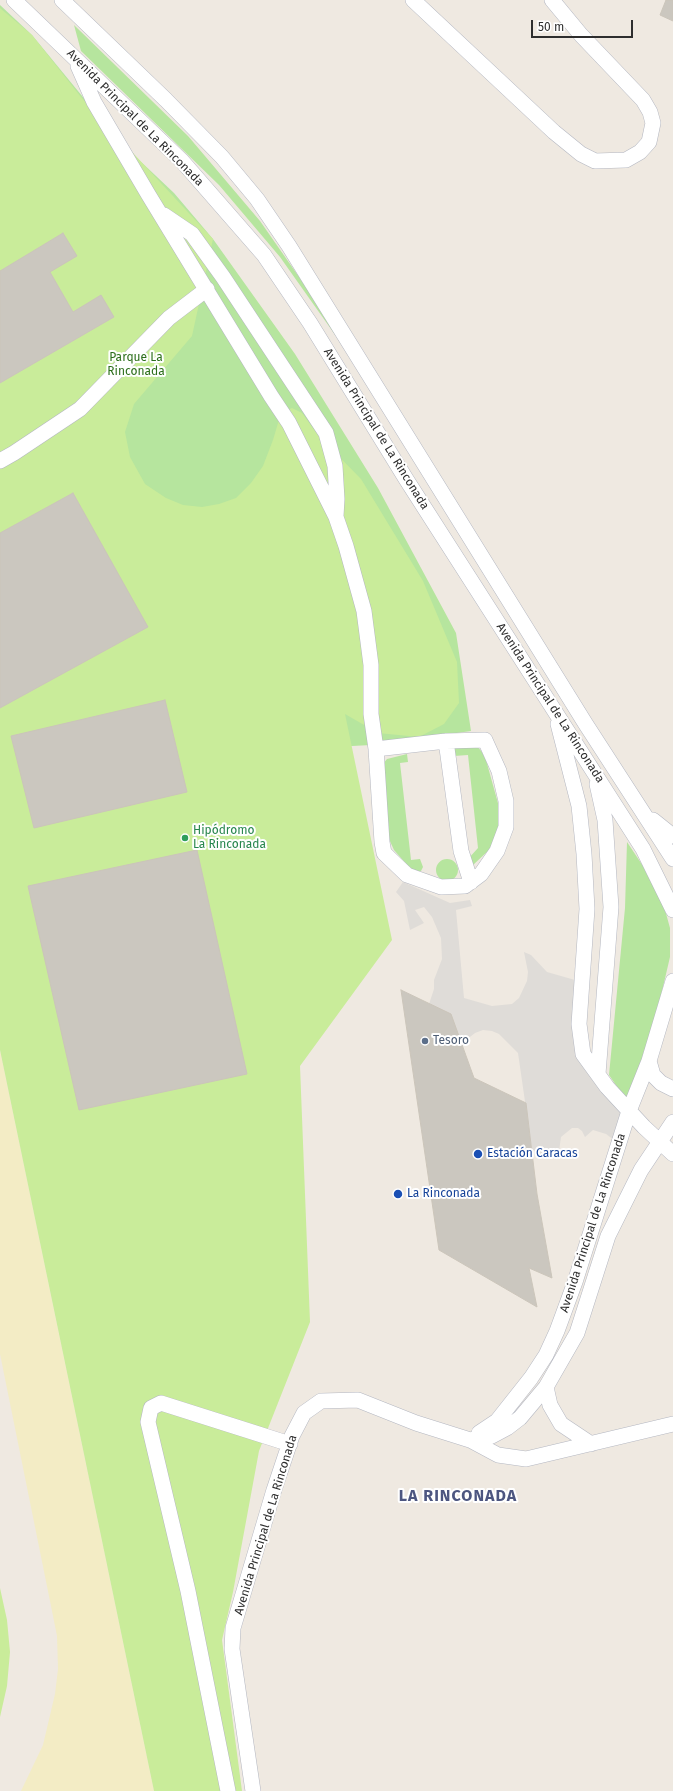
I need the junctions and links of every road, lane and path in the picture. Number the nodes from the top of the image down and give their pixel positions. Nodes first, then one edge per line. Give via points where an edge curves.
1 (14, 0) edge
2 (62, 0) edge
3 (413, 0) edge
4 (552, 0) edge
5 (74, 58) junction
6 (161, 215) junction
7 (207, 289) junction
8 (0, 461) edge
9 (336, 517) junction
10 (554, 709) junction
11 (446, 741) junction
12 (376, 749) junction
13 (595, 775) junction
14 (645, 814) junction
15 (673, 836) edge
16 (673, 859) edge
17 (471, 882) junction
18 (673, 910) edge
19 (673, 981) edge
20 (673, 1023) edge
21 (659, 1031) junction
22 (649, 1061) junction
23 (598, 1074) junction
24 (673, 1089) edge
25 (629, 1111) junction
26 (673, 1122) edge
27 (660, 1142) junction
28 (673, 1154) edge
29 (546, 1387) junction
30 (673, 1424) edge
31 (470, 1440) junction
32 (290, 1444) junction
33 (590, 1444) junction
34 (228, 1791) edge
35 (253, 1791) edge

1 - 5 street, Avenida Principal de La Rinconada
2 - 14 street, Avenida Principal de La Rinconada via 222,157 256,199 289,246 585,723
3 - 4 street via 554,132 581,154 595,161 626,160 640,152 649,142 653,123 650,112 643,100 581,35
5 - 6 street via 94,102
5 - 10 street, Avenida Principal de La Rinconada via 182,161 264,255 310,323 406,479
6 - 7 street
6 - 9 street via 192,234 326,433 335,466
7 - 8 street via 169,318 80,409
7 - 9 street via 270,396 289,423
9 - 12 street via 364,611 371,664 371,714
10 - 13 street, Avenida Principal de La Rinconada
10 - 23 street via 580,814 587,910 579,1024 583,1054
11 - 12 street
11 - 17 street via 461,851
11 - 17 street via 485,740 494,757 503,787 507,816 502,840 490,862
12 - 17 street via 384,852 407,875 440,887 465,886
13 - 18 street, Avenida Principal de La Rinconada via 643,849
13 - 23 street via 605,820 611,907
14 - 15 street
14 - 16 street, Avenida Principal de La Rinconada
19 - 21 street, Avenida Principal de La Rinconada
20 - 21 street
21 - 22 street, Avenida Principal de La Rinconada
22 - 24 street via 653,1075
22 - 25 street, Avenida Principal de La Rinconada
23 - 25 street
25 - 27 street
25 - 31 street, Avenida Principal de La Rinconada via 575,1282 546,1355 497,1421
26 - 27 street, Avenida Principal de La Rinconada
27 - 28 street
27 - 29 street, Avenida Principal de La Rinconada via 641,1170 608,1236 577,1333
29 - 31 street, Avenida Principal de La Rinconada via 520,1418 507,1428 492,1436
29 - 33 street via 550,1405 561,1424
30 - 33 street
31 - 32 street, Avenida Principal de La Rinconada via 416,1423 358,1400 320,1400 304,1413
31 - 33 street via 498,1454 526,1459
32 - 34 street via 161,1403 151,1408 148,1422 188,1591
32 - 35 street, Avenida Principal de La Rinconada via 234,1628 232,1648

